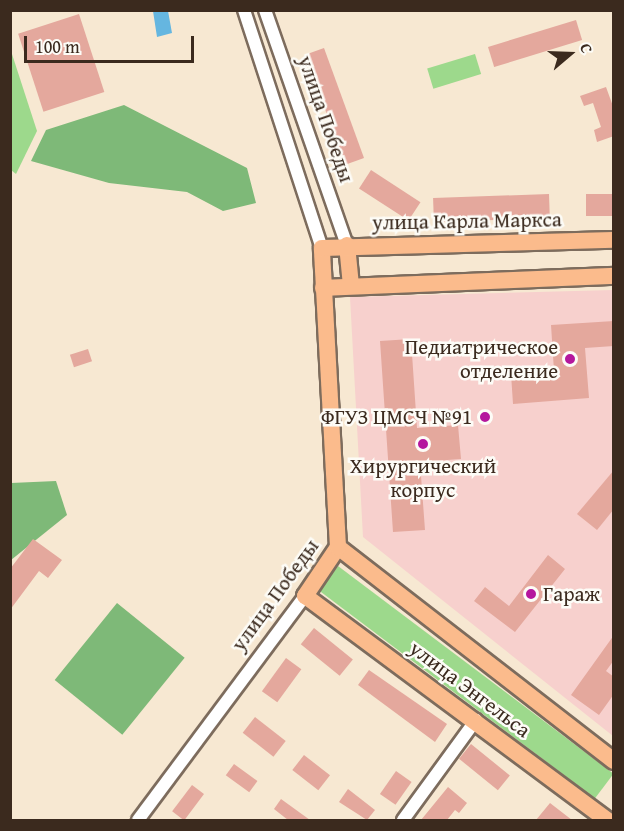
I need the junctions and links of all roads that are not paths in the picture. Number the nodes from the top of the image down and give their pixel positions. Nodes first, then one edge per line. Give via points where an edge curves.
1 (244, 10) edge
2 (265, 10) edge
3 (614, 240) edge
4 (346, 245) junction
5 (322, 248) junction
6 (614, 276) edge
7 (351, 286) junction
8 (323, 288) junction
9 (338, 547) junction
10 (305, 596) junction
11 (476, 720) junction
12 (614, 761) edge
13 (138, 820) edge
14 (403, 820) edge
15 (607, 820) edge

1 - 5 street, улица Победы
2 - 4 street, улица Победы
3 - 4 main road, улица Карла Маркса
4 - 5 main road, улица Карла Маркса
4 - 7 main road, улица Победы
5 - 8 main road, улица Победы
6 - 7 main road
7 - 8 main road
8 - 9 main road, улица Победы
9 - 10 main road, улица Победы
9 - 12 main road, улица Энгельса
10 - 11 main road, улица Энгельса
10 - 13 street, улица Победы
11 - 14 street
11 - 15 main road, улица Энгельса

